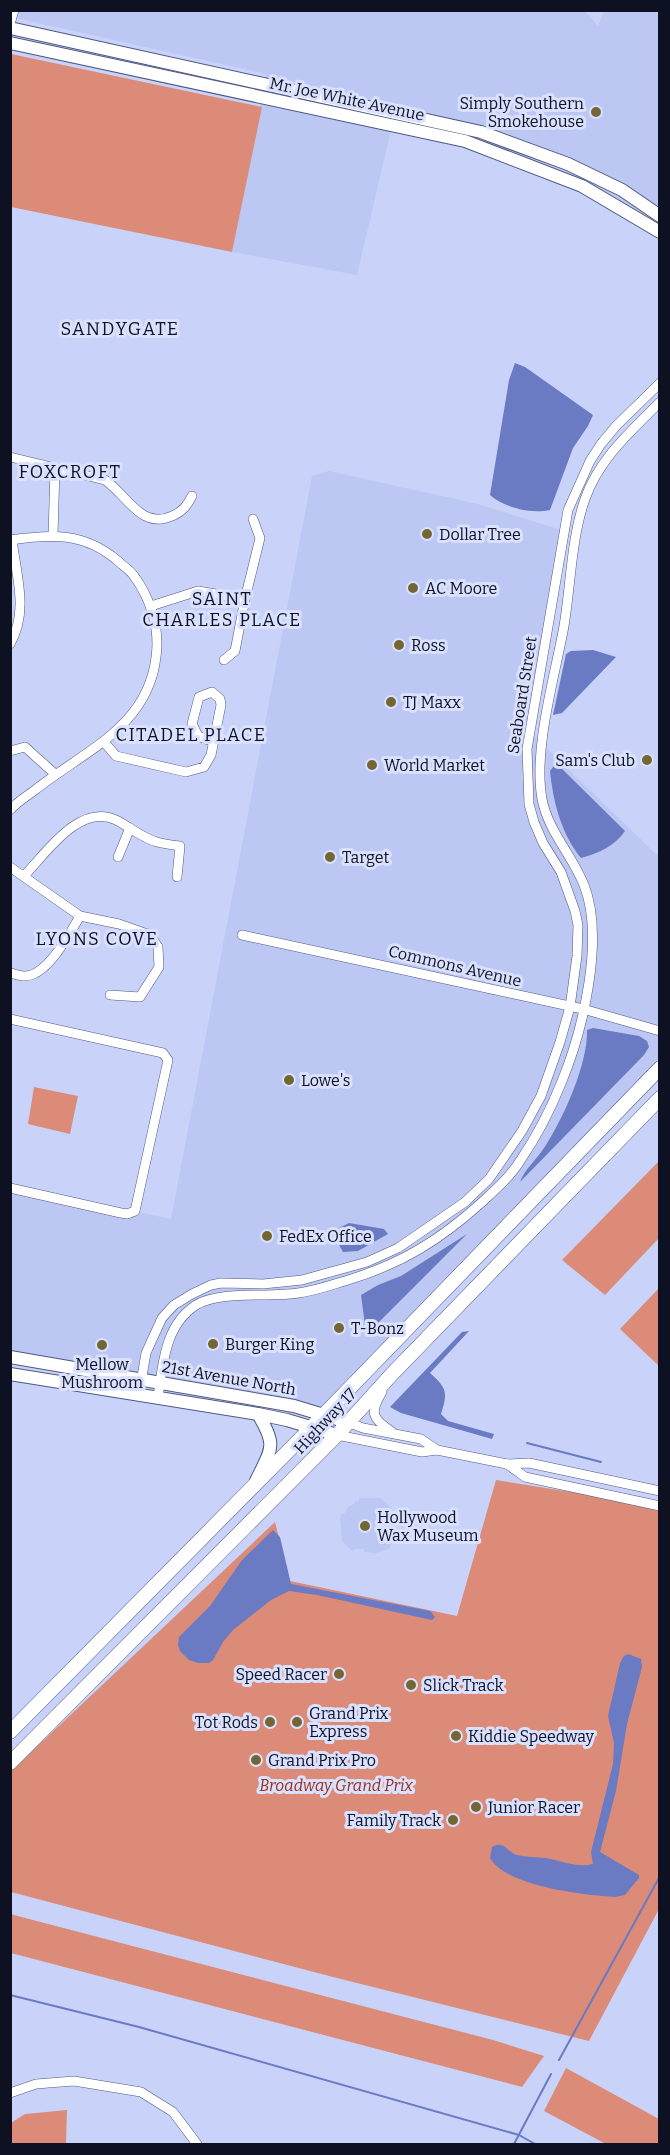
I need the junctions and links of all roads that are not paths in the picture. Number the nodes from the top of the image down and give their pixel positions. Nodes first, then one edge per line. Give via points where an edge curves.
1 (14, 10) edge
2 (10, 26) edge
3 (10, 44) edge
4 (660, 216) edge
5 (660, 232) edge
6 (660, 383) edge
7 (660, 402) edge
8 (10, 457) edge
9 (55, 469) junction
10 (192, 496) dead end
11 (253, 519) dead end
12 (53, 535) junction
13 (11, 539) edge
14 (245, 599) junction
15 (151, 606) junction
16 (10, 644) edge
17 (224, 660) dead end
18 (104, 742) junction
19 (214, 742) junction
20 (10, 751) edge
21 (55, 774) junction
22 (11, 808) edge
23 (130, 828) junction
24 (118, 857) dead end
25 (10, 867) edge
26 (24, 876) junction
27 (177, 877) dead end
28 (80, 916) junction
29 (242, 935) dead end
30 (10, 973) edge
31 (110, 995) dead end
32 (570, 1007) junction
33 (583, 1009) junction
34 (10, 1019) edge
35 (660, 1031) edge
36 (660, 1068) edge
37 (660, 1098) edge
38 (10, 1188) edge
39 (10, 1357) edge
40 (10, 1374) edge
41 (392, 1374) junction
42 (142, 1379) junction
43 (160, 1383) junction
44 (139, 1394) junction
45 (158, 1397) junction
46 (258, 1414) junction
47 (324, 1415) junction
48 (347, 1422) junction
49 (312, 1427) junction
50 (395, 1434) junction
51 (337, 1435) junction
52 (437, 1450) junction
53 (507, 1464) junction
54 (253, 1487) junction
55 (660, 1491) edge
56 (660, 1506) edge
57 (10, 1732) edge
58 (10, 1763) edge
59 (10, 2093) edge
60 (197, 2145) edge

1 - 2 street
2 - 4 main road, Mr. Joe White Avenue via 481,132 568,164 622,190
3 - 5 main road, Mr. Joe White Avenue via 465,141 582,186
6 - 32 street, Seaboard Street via 602,444 568,510 527,749 529,804 534,822 561,872 578,925
7 - 33 street, Seaboard Street via 606,459 586,498 540,765 546,818 573,861 590,904 590,975
8 - 9 street
9 - 10 street via 105,480 142,516 158,520 179,513
9 - 12 street
11 - 14 street via 260,538
12 - 13 street
12 - 15 street via 84,540 107,551 132,573
13 - 16 street via 21,601 18,631
14 - 15 street via 198,591
14 - 17 street via 235,651
15 - 18 street via 158,642 150,686 132,716
18 - 19 street via 116,756 186,772 204,766
18 - 21 street
19 - 19 street via 198,736 192,724 199,697 212,692 221,705
20 - 21 street via 25,747
21 - 22 street
23 - 24 street
23 - 26 street via 103,816 77,822
23 - 27 street via 155,842 180,846
25 - 26 street
26 - 28 street
28 - 30 street via 63,946 41,970 26,977
28 - 31 street via 150,935 158,947 159,967 140,997
29 - 32 street, Commons Avenue
32 - 33 street, Commons Avenue
32 - 42 street, Seaboard Street via 541,1096 489,1179 465,1202 398,1248 367,1262 302,1280 221,1283 192,1294 162,1318 146,1353
33 - 35 street, Commons Avenue
33 - 43 street, Seaboard Street via 568,1067 549,1114 519,1163 497,1189 442,1237 368,1274 297,1294 217,1296 205,1300 173,1329
34 - 38 street via 163,1053 168,1060 135,1211 121,1213
36 - 47 highway, Highway 17
37 - 41 highway, Highway 17
39 - 42 main road, 21st Avenue North
40 - 44 main road, 21st Avenue North
41 - 48 highway, Highway 17
41 - 50 street via 373,1408 381,1424
42 - 43 main road, 21st Avenue North
42 - 44 street, Seaboard Street
43 - 45 street, Seaboard Street
43 - 47 main road, 21st Avenue North via 294,1406
44 - 45 main road, 21st Avenue North
45 - 46 main road, 21st Avenue North
46 - 49 main road, 21st Avenue North
46 - 54 main road via 271,1438 271,1450
47 - 48 main road, 21st Avenue North
47 - 49 highway, Highway 17
48 - 50 street, 21st Avenue North
48 - 51 highway, Highway 17
49 - 51 main road, 21st Avenue North
49 - 54 highway, Highway 17
50 - 52 street, 21st Avenue North via 421,1439
51 - 52 street, 21st Avenue North via 422,1452
51 - 58 highway, Highway 17
52 - 53 street, 21st Avenue North
53 - 55 street, 21st Avenue North via 528,1463
53 - 56 street, 21st Avenue North via 525,1477
54 - 57 highway, Highway 17
59 - 60 street via 36,2084 74,2081 141,2092 173,2112

